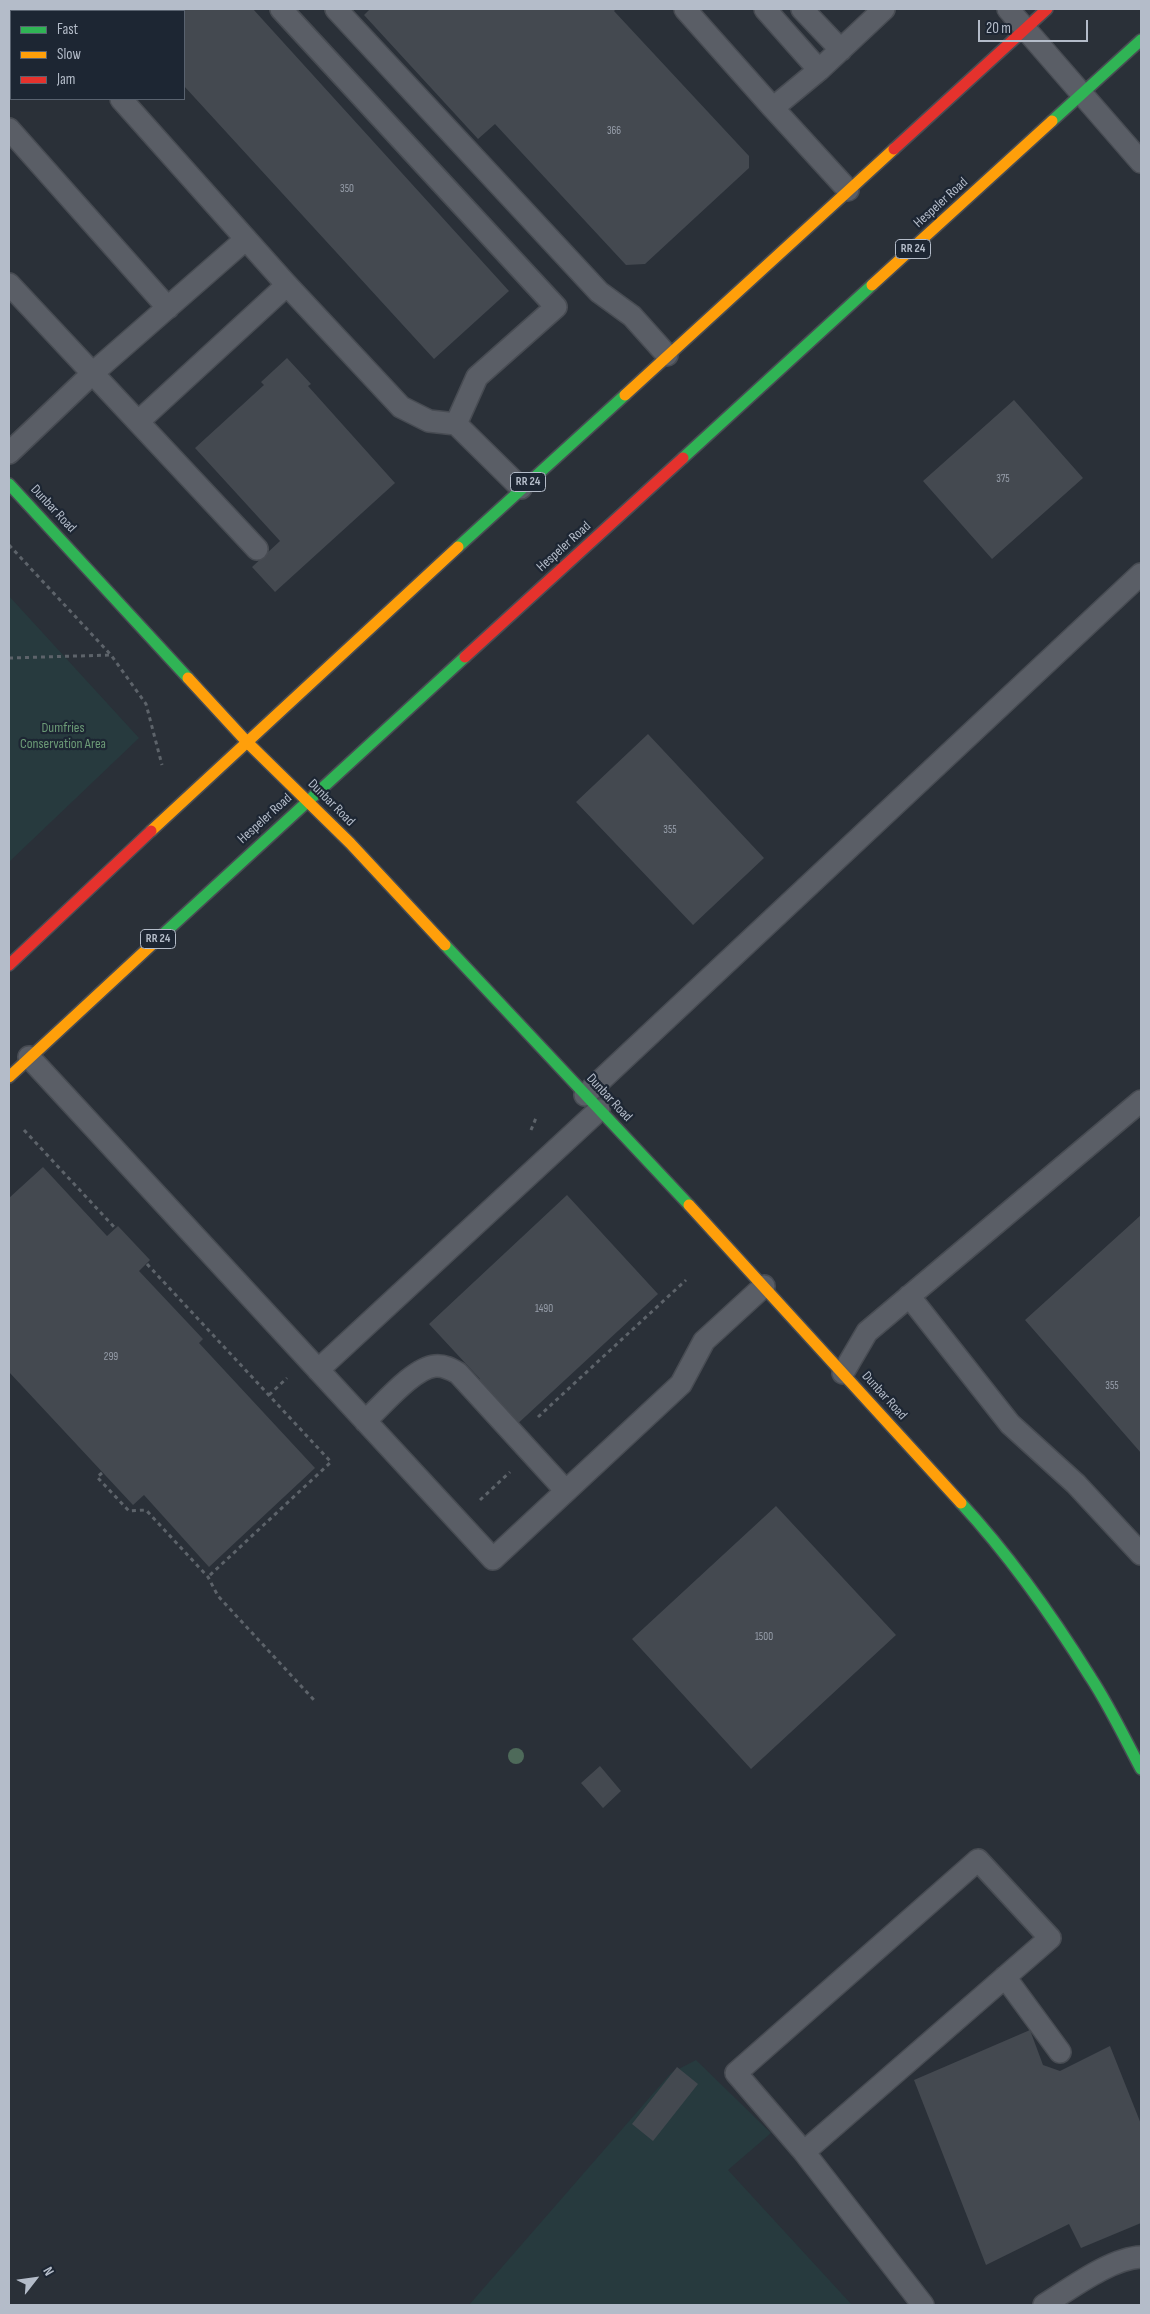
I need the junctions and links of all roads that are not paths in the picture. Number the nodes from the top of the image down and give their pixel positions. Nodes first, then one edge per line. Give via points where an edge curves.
1 (282, 9) edge
2 (336, 9) edge
3 (685, 9) edge
4 (765, 9) edge
5 (802, 9) edge
6 (884, 9) edge
7 (1008, 9) edge
8 (1047, 9) edge
9 (1025, 28) junction
10 (1141, 40) edge
11 (841, 50) junction
12 (819, 70) junction
13 (1082, 94) junction
14 (122, 100) edge
15 (773, 108) junction
16 (9, 129) edge
17 (1141, 162) edge
18 (848, 190) junction
19 (246, 239) junction
20 (9, 284) edge
21 (287, 285) junction
22 (168, 308) junction
23 (667, 355) junction
24 (94, 372) junction
25 (139, 421) junction
26 (456, 424) junction
27 (9, 453) edge
28 (9, 484) edge
29 (521, 488) junction
30 (257, 549) dead end
31 (1141, 574) edge
32 (246, 741) junction
33 (308, 801) junction
34 (9, 965) edge
35 (29, 1058) junction
36 (9, 1077) edge
37 (1141, 1101) edge
38 (592, 1103) junction
39 (764, 1286) junction
40 (909, 1296) junction
41 (318, 1370) junction
42 (843, 1373) junction
43 (365, 1421) junction
44 (566, 1491) junction
45 (1141, 1554) edge
46 (1141, 1769) edge
47 (1006, 1977) junction
48 (1060, 2052) dead end
49 (804, 2152) junction
50 (1141, 2257) edge
51 (923, 2305) edge
52 (1044, 2305) edge

1 - 26 lane via 556,307 477,377
2 - 23 lane via 599,292 632,316
3 - 15 lane
4 - 12 lane
5 - 11 lane
6 - 11 lane
7 - 9 lane
8 - 9 main road, RR 24
9 - 13 lane
9 - 18 main road, RR 24
10 - 13 main road, Hespeler Road / RR 24
11 - 12 lane
12 - 15 lane
13 - 17 lane
13 - 33 main road, Hespeler Road / RR 24
14 - 19 lane
15 - 18 lane
16 - 22 lane
18 - 23 main road, RR 24
19 - 21 lane
19 - 22 lane
20 - 24 lane
21 - 25 lane
21 - 26 lane via 402,407 429,421
22 - 24 lane
23 - 29 main road, RR 24
24 - 25 lane
24 - 27 lane
25 - 30 lane
26 - 29 lane
28 - 32 main road, Dunbar Road
29 - 32 main road, RR 24
31 - 38 lane
32 - 33 main road, Dunbar Road
32 - 34 main road, RR 24
33 - 35 main road, Hespeler Road / RR 24
33 - 38 main road, Dunbar Road
35 - 36 main road, Hespeler Road / RR 24
35 - 41 lane
37 - 40 lane
38 - 39 main road, Dunbar Road
38 - 41 lane
39 - 42 main road, Dunbar Road
39 - 44 lane via 704,1341 681,1384
40 - 42 lane via 868,1332
40 - 45 lane via 1010,1424 1076,1484
41 - 43 lane
42 - 46 main road, Dunbar Road via 983,1527 1042,1604 1092,1679
43 - 44 lane via 420,1371 437,1366 448,1368 458,1373
43 - 44 lane via 493,1559
47 - 48 lane
47 - 49 lane
47 - 49 lane via 1050,1938 978,1860 736,2073
49 - 51 lane
50 - 52 lane via 1133,2257 1093,2274

